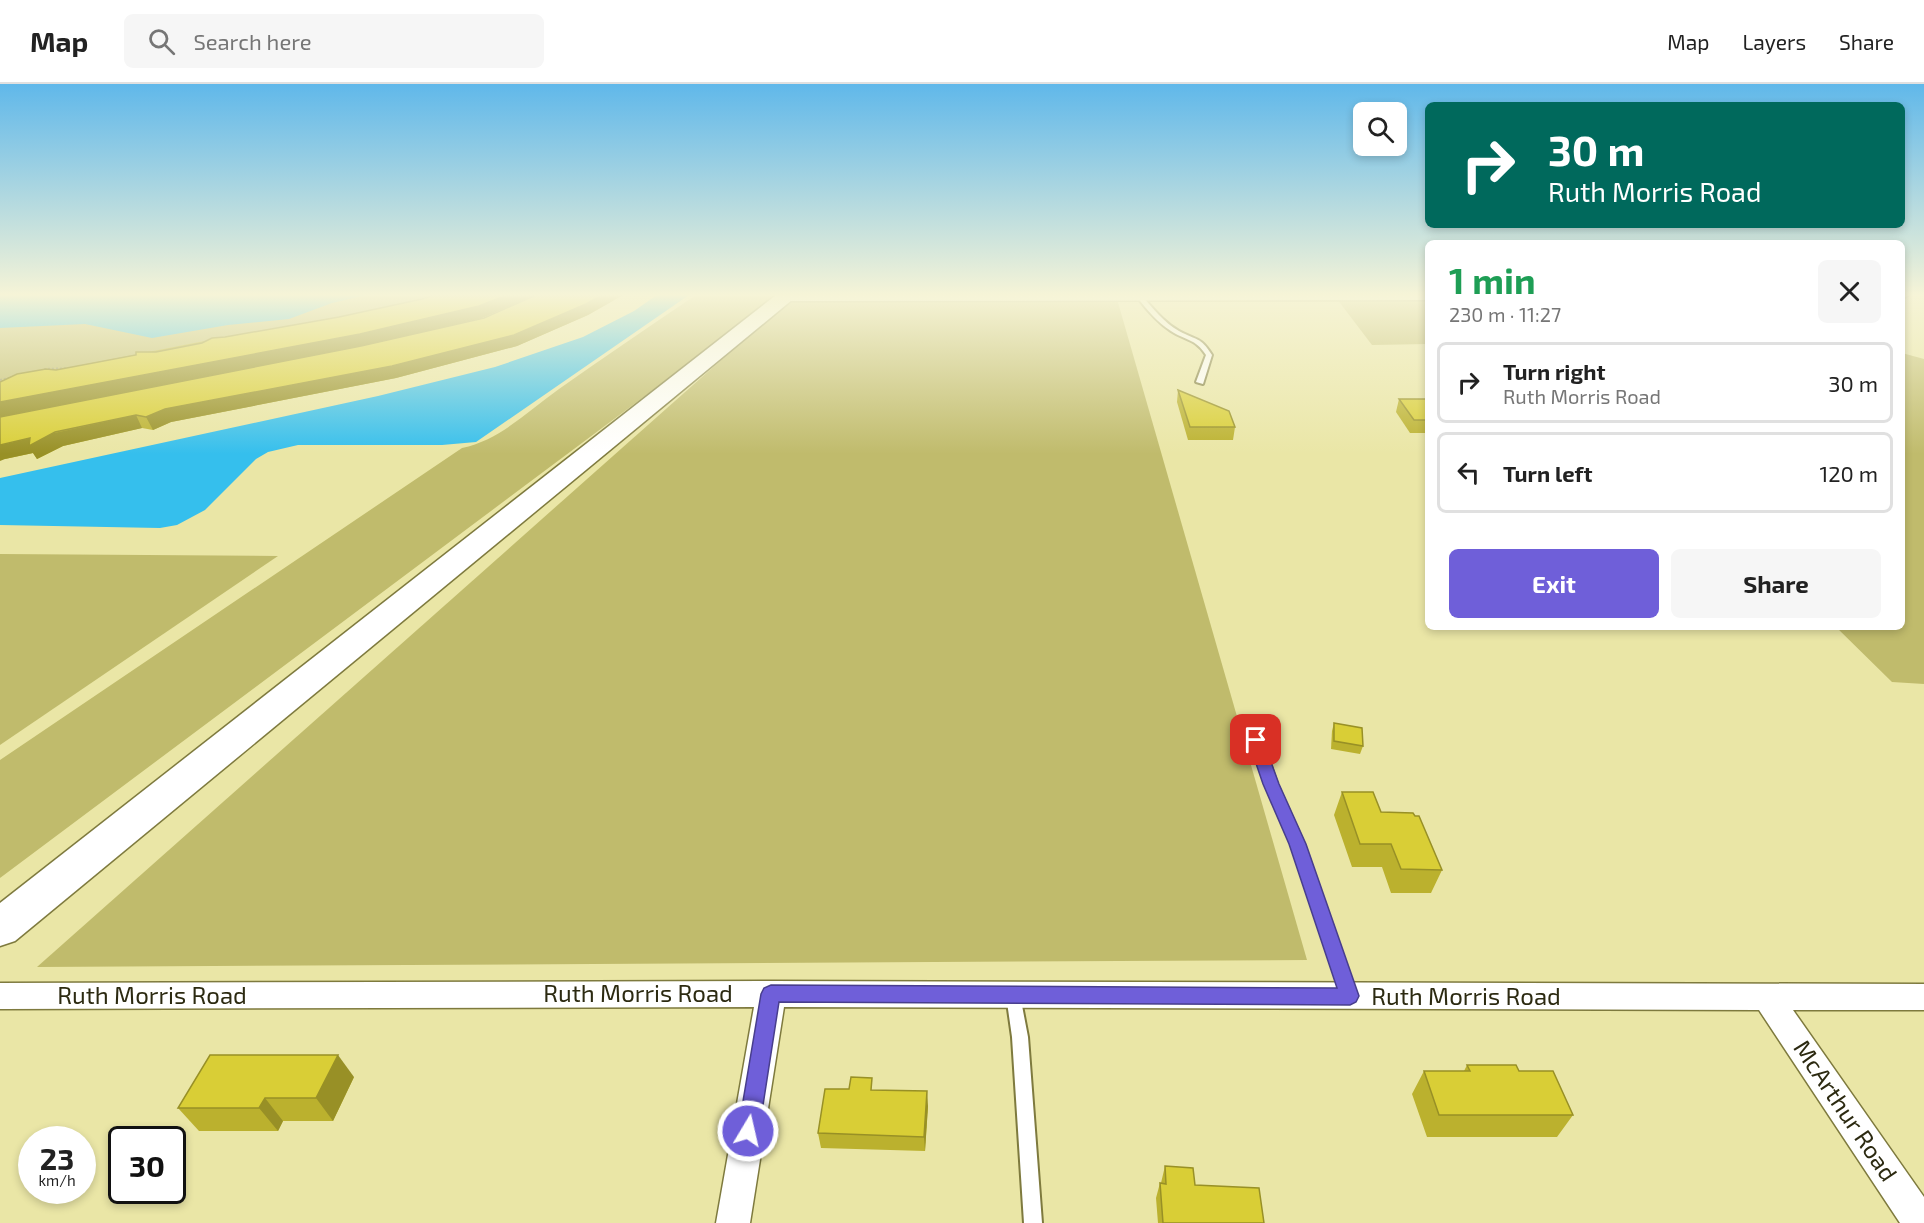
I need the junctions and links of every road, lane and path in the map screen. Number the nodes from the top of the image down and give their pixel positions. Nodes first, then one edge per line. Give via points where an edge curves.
1 (722, 348) edge
2 (1205, 348) edge
3 (78, 367) edge
4 (37, 371) edge
5 (20, 375) edge
6 (0, 380) edge
7 (1200, 382) dead end
8 (1256, 740) dead end
9 (0, 928) edge
10 (771, 994) junction
11 (1013, 995) junction
12 (0, 996) edge
13 (1350, 996) junction
14 (1924, 997) edge
15 (1768, 998) junction
16 (733, 1223) edge
17 (1033, 1223) edge
18 (1921, 1223) edge

1 - 9 main road
2 - 7 lane via 1209,355
3 - 4 path
5 - 6 path
8 - 13 lane via 1302,854
10 - 11 street, Ruth Morris Road
10 - 12 street, Ruth Morris Road
10 - 16 street
11 - 13 street, Ruth Morris Road
11 - 17 lane via 1020,1036
13 - 15 street, Ruth Morris Road
14 - 15 street, Ruth Morris Road
15 - 18 street, McArthur Road

